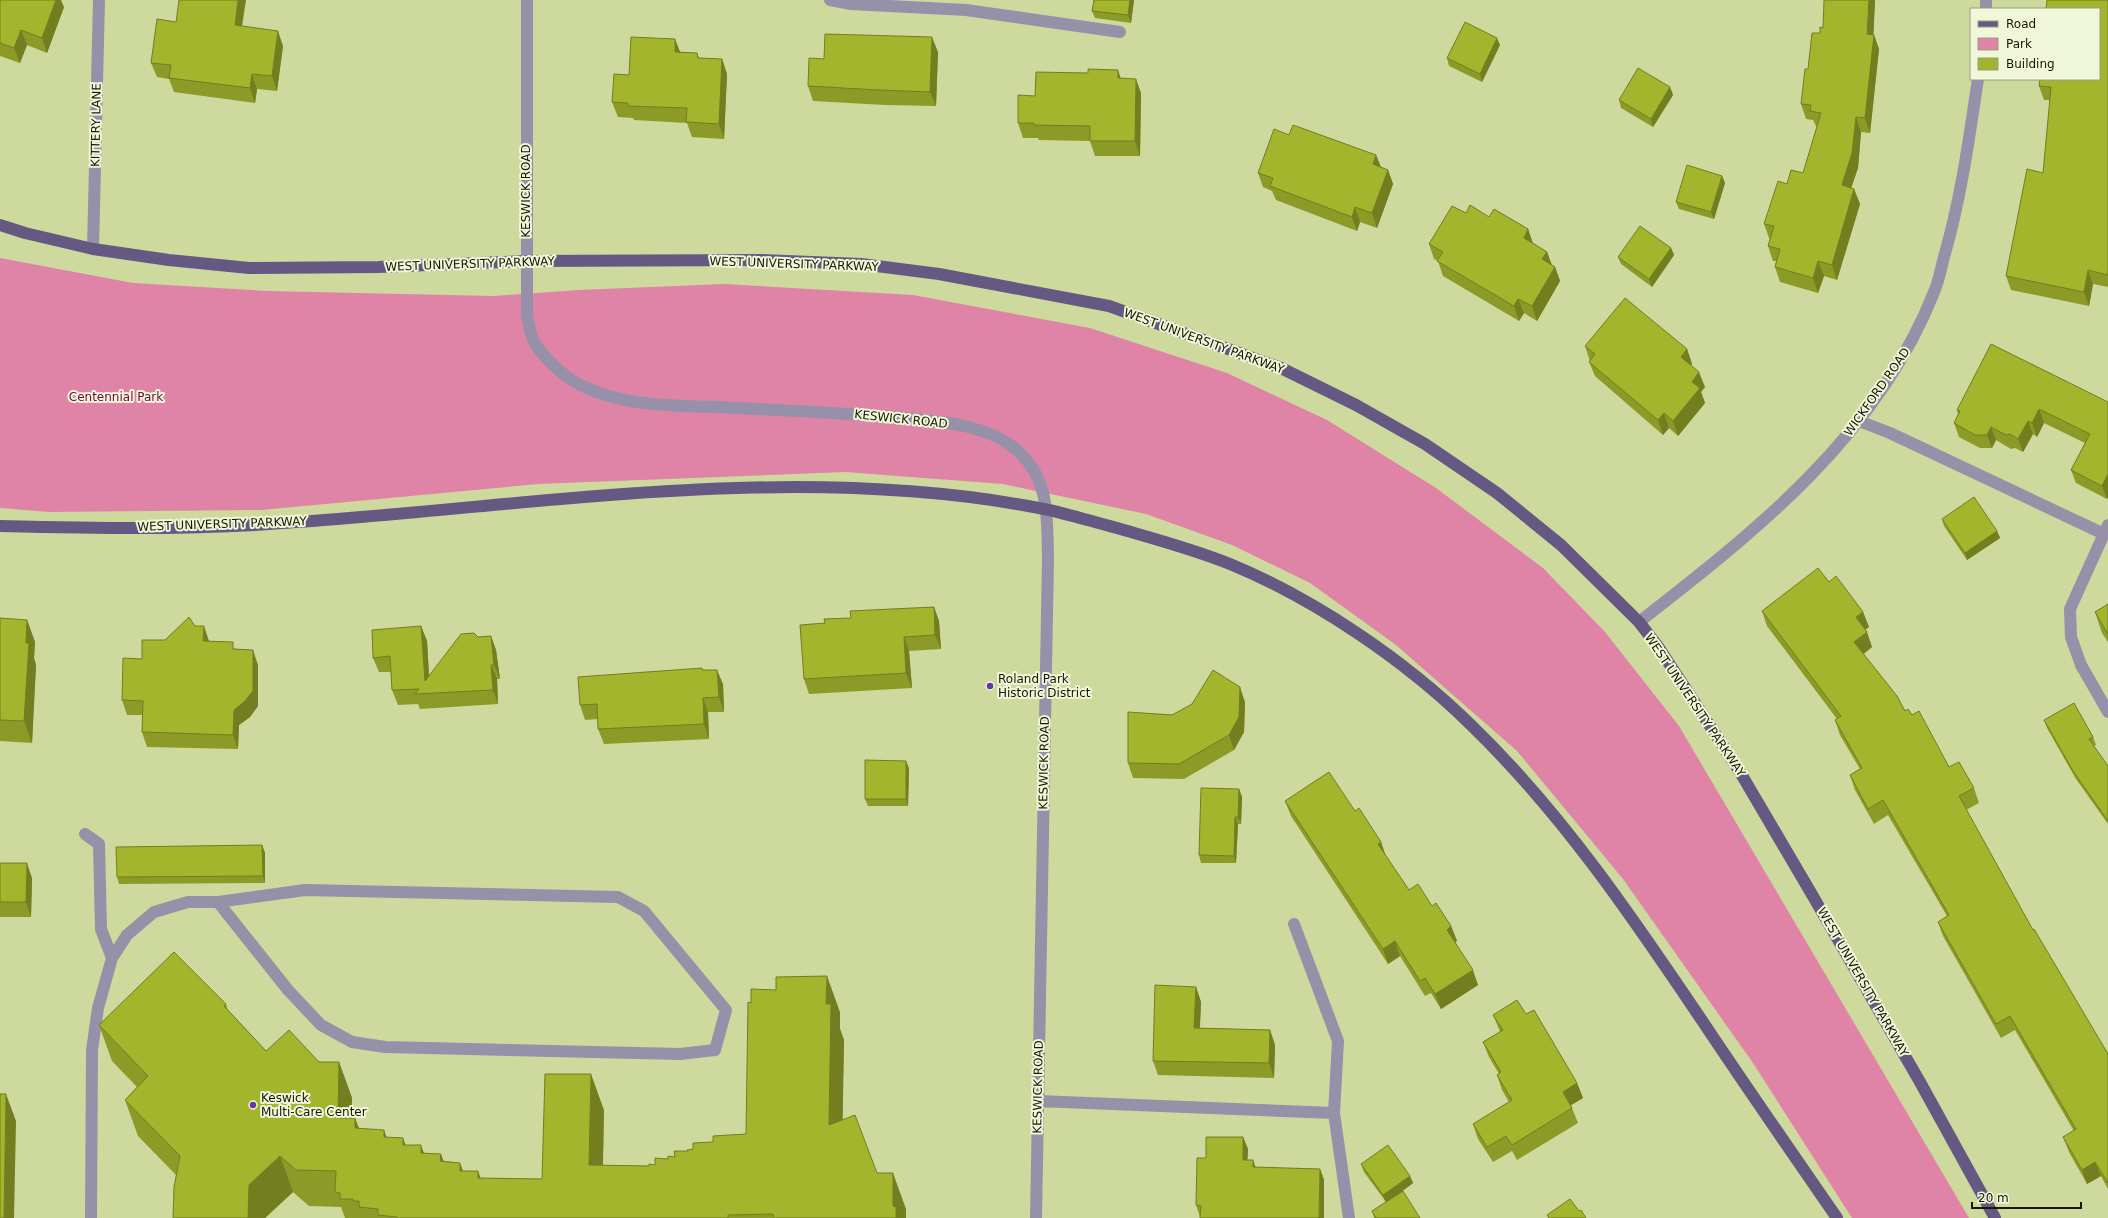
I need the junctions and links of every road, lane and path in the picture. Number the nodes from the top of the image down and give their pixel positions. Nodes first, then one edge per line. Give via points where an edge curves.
1 (99, 0) edge
2 (527, 0) edge
3 (830, 0) edge
4 (1120, 32) dead end
5 (1978, 80) edge
6 (0, 225) edge
7 (93, 249) junction
8 (526, 261) junction
9 (1859, 421) junction
10 (1047, 510) junction
11 (0, 526) edge
12 (2106, 530) edge
13 (1639, 622) junction
14 (2108, 712) edge
15 (85, 834) dead end
16 (218, 902) junction
17 (1294, 924) dead end
18 (112, 958) junction
19 (1038, 1101) junction
20 (1334, 1113) junction
21 (91, 1218) edge
22 (1036, 1218) edge
23 (1349, 1218) edge
24 (1837, 1218) edge
25 (1995, 1218) edge

1 - 7 street, KITTERY LANE
2 - 8 street, KESWICK ROAD
3 - 4 street via 851,4 966,10
5 - 9 street, WICKFORD ROAD via 1950,238 1934,291 1909,346
6 - 7 main road, WEST UNIVERSITY PARKWAY
7 - 8 main road, WEST UNIVERSITY PARKWAY via 248,268 379,267
8 - 10 street, KESWICK ROAD via 527,315 534,343 556,367 575,382 608,396 649,404 866,414 940,422 984,432 1006,442 1022,454 1036,474 1044,492
8 - 13 main road, WEST UNIVERSITY PARKWAY via 762,260 861,264 947,275 1109,306 1280,368 1356,405 1425,444 1497,493 1561,545
9 - 12 street
9 - 13 street, WICKFORD ROAD via 1812,475 1742,540
10 - 11 main road, WEST UNIVERSITY PARKWAY via 959,496 818,488 743,489 532,501 267,525 89,528
10 - 19 street, KESWICK ROAD
10 - 24 main road, WEST UNIVERSITY PARKWAY via 1176,544 1233,565 1303,600 1418,677 1471,725 1550,809 1654,949
12 - 14 street via 2070,609 2071,637 2080,665
13 - 25 main road, WEST UNIVERSITY PARKWAY via 1659,648 1744,778 1920,1082
15 - 18 street via 99,844 101,929
16 - 16 street via 305,890 618,897 644,912 726,1010 716,1050 680,1054 385,1047 352,1042 321,1024 288,990
16 - 18 street via 188,902 154,912 127,935
17 - 20 street via 1338,1041
18 - 21 street via 98,1008 92,1050
19 - 20 street
19 - 22 street, KESWICK ROAD
20 - 23 street

